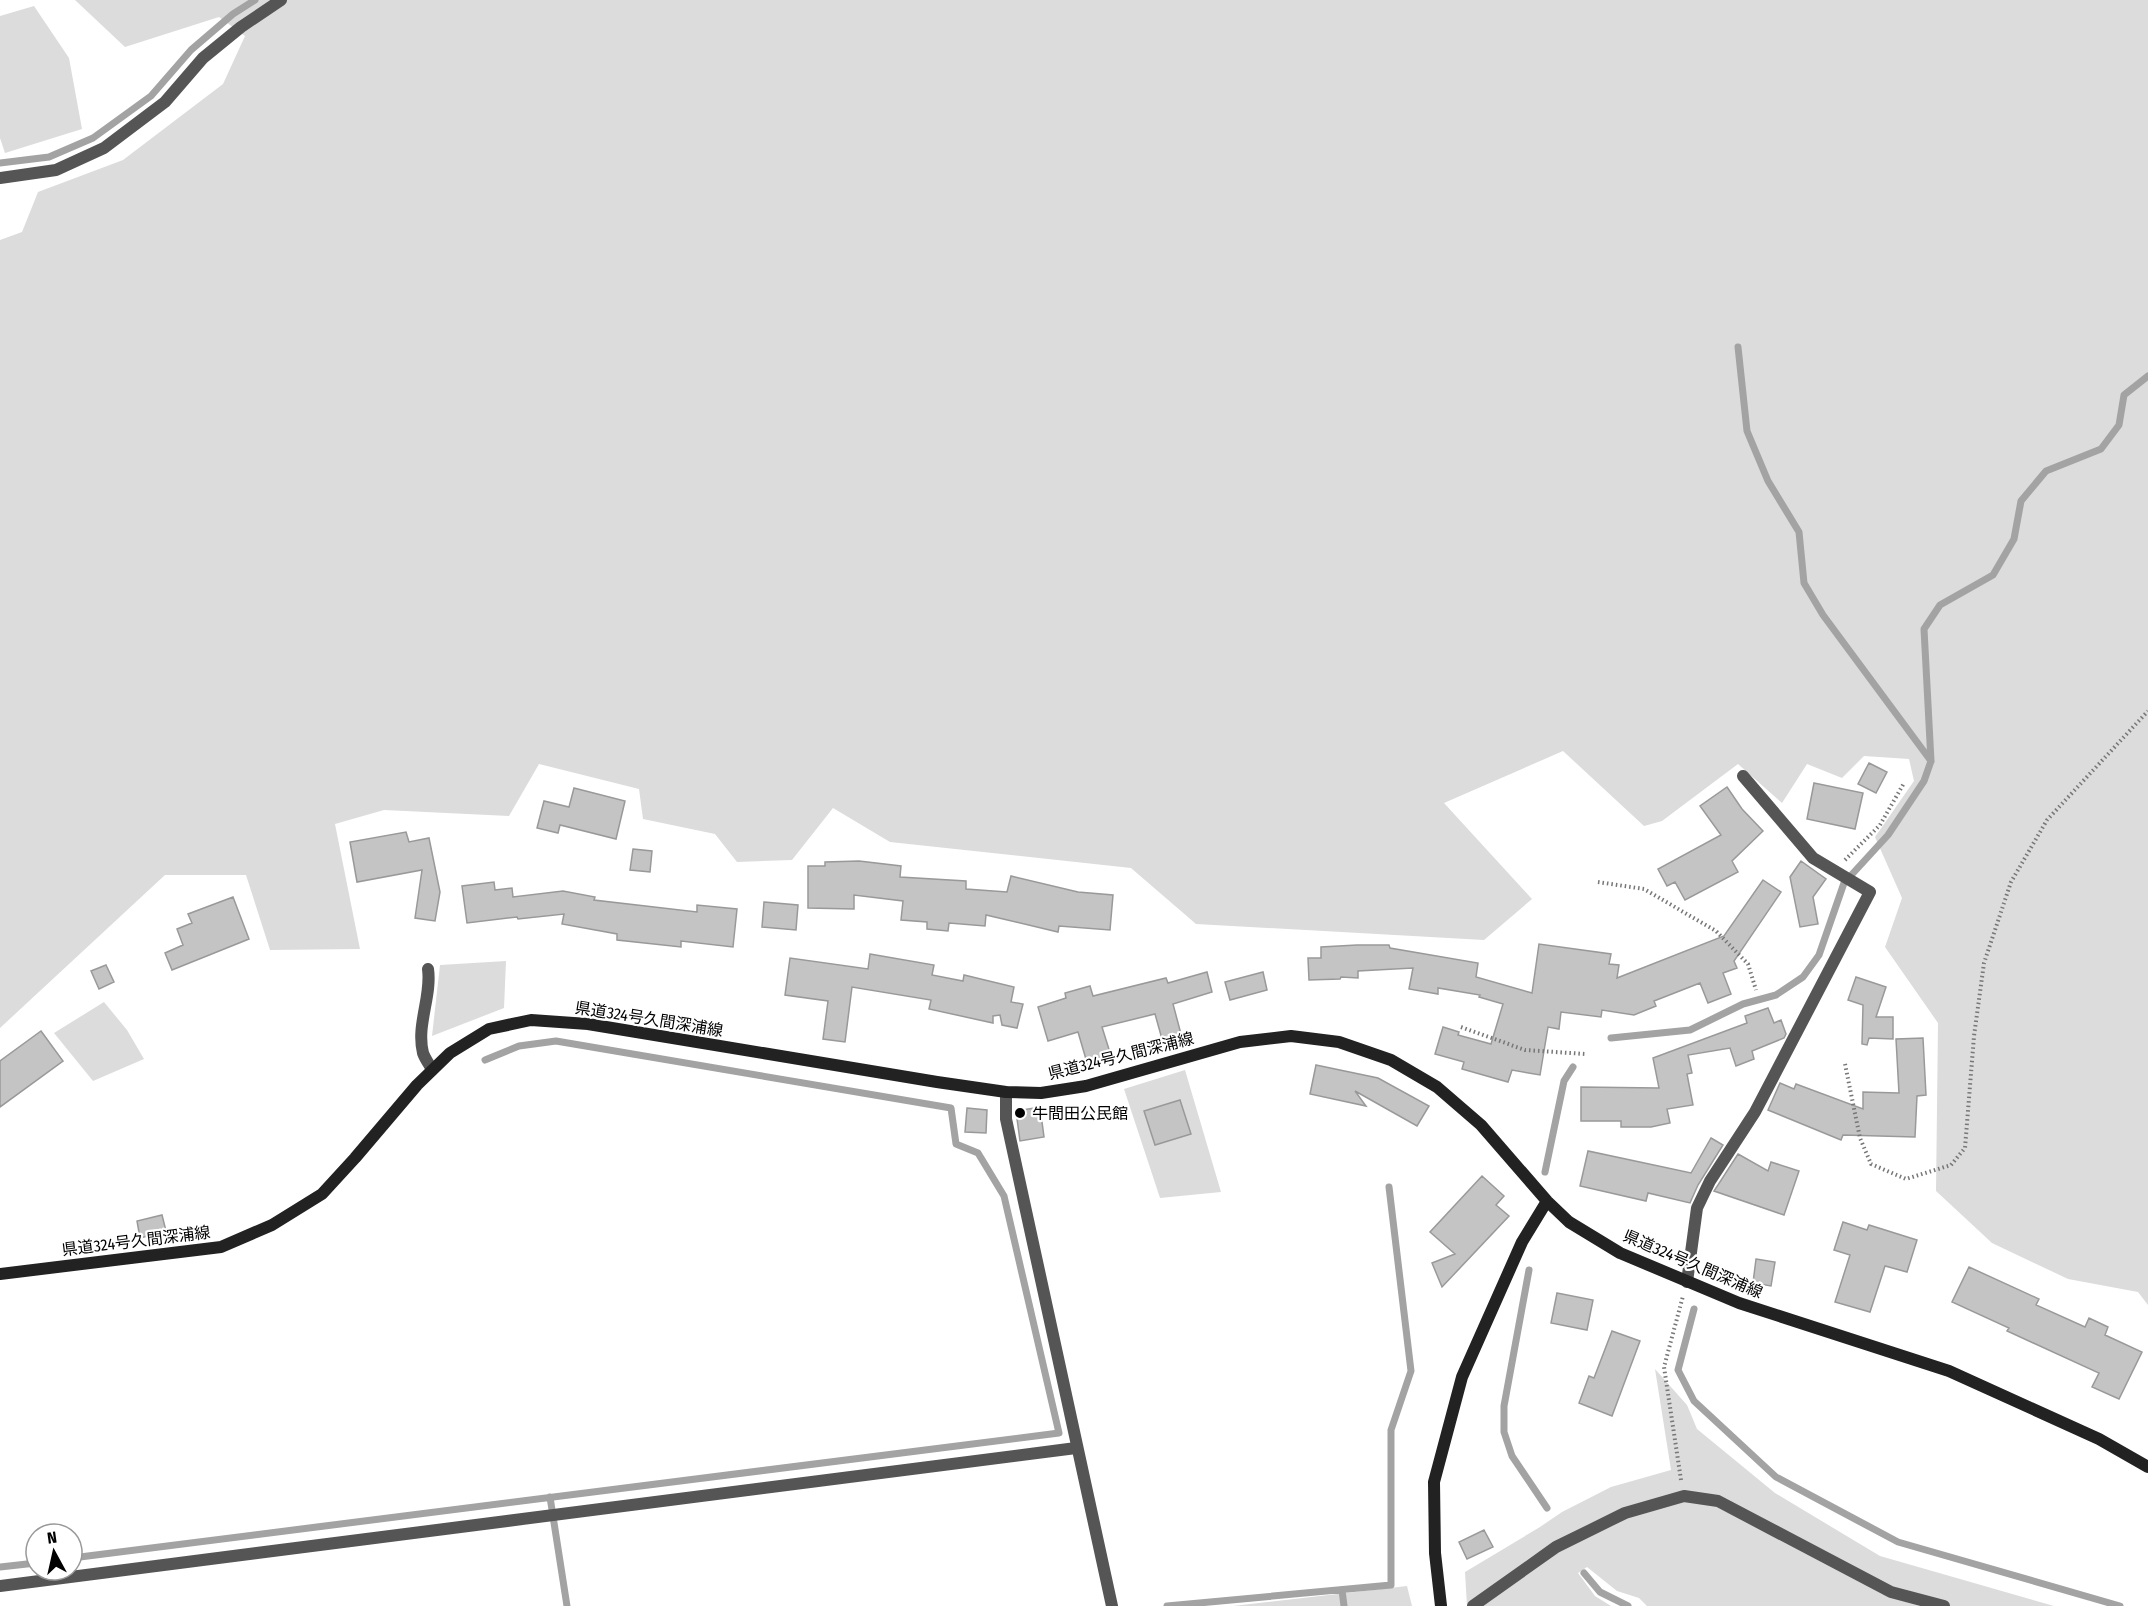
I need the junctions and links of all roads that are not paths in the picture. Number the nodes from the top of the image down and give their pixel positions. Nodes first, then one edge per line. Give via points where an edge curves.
1 (281, 0) edge
2 (0, 178) edge
3 (1743, 776) dead end
4 (428, 969) dead end
5 (432, 1070) junction
6 (1006, 1092) junction
7 (1546, 1201) junction
8 (0, 1274) edge
9 (1686, 1282) junction
10 (1077, 1448) junction
11 (2148, 1467) edge
12 (0, 1586) edge
13 (1112, 1606) edge
14 (1441, 1606) edge
15 (1473, 1606) edge
16 (1944, 1606) edge

1 - 2 street via 210,52 165,102 104,148 56,170
3 - 9 street via 1813,858 1870,892 1755,1112 1697,1208
4 - 5 street via 423,1053
5 - 6 main road, 県道324号久間深浦線 via 450,1053 489,1029 531,1020 588,1024
5 - 8 main road, 県道324号久間深浦線 via 322,1194 272,1225 221,1247
6 - 7 main road, 県道324号久間深浦線 via 1041,1094 1086,1086 1240,1042 1291,1036 1339,1042 1391,1060 1437,1087 1481,1125
6 - 10 street via 1006,1119
7 - 9 main road, 県道324号久間深浦線 via 1569,1222 1620,1253
7 - 14 main road via 1522,1242 1462,1377 1434,1482 1435,1553
9 - 11 main road, 県道324号久間深浦線 via 1949,1371 2099,1440
10 - 12 street
10 - 13 street
15 - 16 street via 1556,1547 1625,1513 1684,1496 1718,1501 1891,1592

